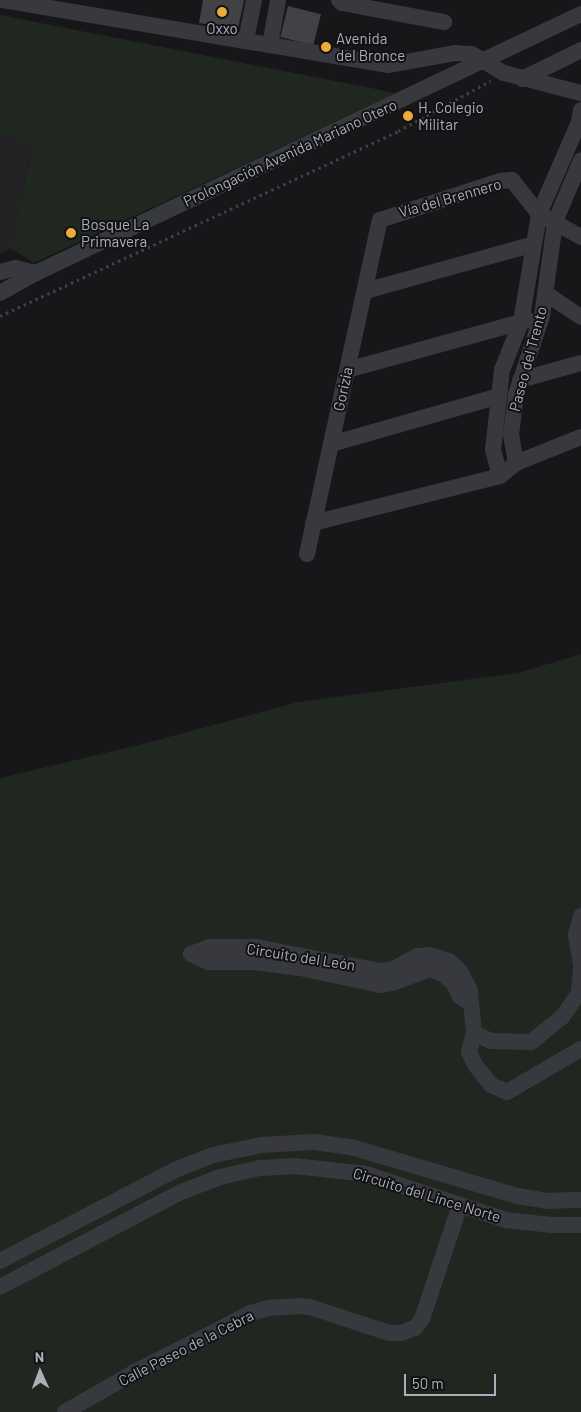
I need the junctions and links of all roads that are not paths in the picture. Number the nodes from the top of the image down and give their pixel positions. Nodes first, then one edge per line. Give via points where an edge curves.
1 (3, 0) edge
2 (254, 0) edge
3 (278, 0) edge
4 (339, 0) edge
5 (71, 6) edge
6 (581, 14) edge
7 (444, 22) dead end
8 (246, 40) junction
9 (270, 44) junction
10 (581, 50) edge
11 (484, 61) junction
12 (522, 79) junction
13 (581, 93) edge
14 (580, 119) edge
15 (581, 160) edge
16 (539, 214) junction
17 (555, 222) junction
18 (379, 224) joint
19 (581, 238) edge
20 (534, 244) junction
21 (5, 267) edge
22 (36, 273) junction
23 (365, 291) junction
24 (0, 293) edge
25 (545, 293) junction
26 (542, 316) junction
27 (581, 317) edge
28 (521, 322) junction
29 (581, 363) edge
30 (347, 370) junction
31 (520, 380) junction
32 (499, 396) junction
33 (581, 438) edge
34 (331, 444) junction
35 (516, 462) junction
36 (500, 476) junction
37 (313, 523) junction
38 (306, 554) dead end
39 (581, 916) edge
40 (581, 963) edge
41 (581, 968) edge
42 (470, 1002) junction
43 (474, 1034) junction
44 (581, 1049) edge
45 (581, 1200) edge
46 (460, 1205) junction
47 (581, 1225) edge
48 (0, 1261) edge
49 (0, 1287) edge
50 (65, 1412) edge

1 - 5 street
2 - 8 street
3 - 9 street
4 - 7 street
5 - 8 street
6 - 11 street, Prolongación Avenida Mariano Otero
8 - 9 street
9 - 11 street via 389,65 456,53 472,54
10 - 12 street
11 - 12 street
11 - 22 street, Prolongación Avenida Mariano Otero
12 - 13 street
14 - 16 street, Paseo del Trento
15 - 17 street, Paseo del Trento
16 - 17 street
16 - 18 street, Vía del Brennero via 512,180 384,217
16 - 20 street, Paseo del Trento
17 - 19 street
17 - 25 street, Paseo del Trento
18 - 23 street, Gorizia
20 - 23 street
20 - 28 street, Paseo del Trento
21 - 22 street
22 - 24 street, Prolongación Avenida Mariano Otero
23 - 30 street, Gorizia
25 - 26 street, Paseo del Trento
25 - 27 street
26 - 28 street
26 - 31 street, Paseo del Trento
28 - 30 street
28 - 32 street, Paseo del Trento via 502,370
29 - 31 street
30 - 34 street, Gorizia
31 - 35 street, Paseo del Trento via 510,434
32 - 34 street
32 - 36 street, Paseo del Trento via 493,450
33 - 35 street
34 - 37 street, Gorizia
35 - 36 street
36 - 37 street
37 - 38 street, Gorizia
39 - 40 street via 576,935
41 - 43 street via 579,993 562,1017 531,1042 491,1041
42 - 42 street, Circuito del León via 470,990 460,971 449,961 430,955 417,956 393,969 381,971 256,947 209,947 191,954 208,962 264,963 380,985 430,969 443,974 454,984 460,997
42 - 43 street, Circuito del León
43 - 44 street, Circuito del León via 469,1052 475,1065 491,1086 507,1092
45 - 48 street, Circuito del Lince Norte via 548,1201 517,1196 351,1147 314,1142 262,1145 213,1156 175,1170
46 - 47 street, Circuito del Lince Norte via 506,1220
46 - 49 street, Circuito del Lince Norte via 366,1174 295,1166 260,1168 220,1177 181,1192
46 - 50 street, Calle Paseo de la Cebra via 422,1319 415,1328 401,1334 390,1333 310,1307 268,1308 251,1313 133,1373

